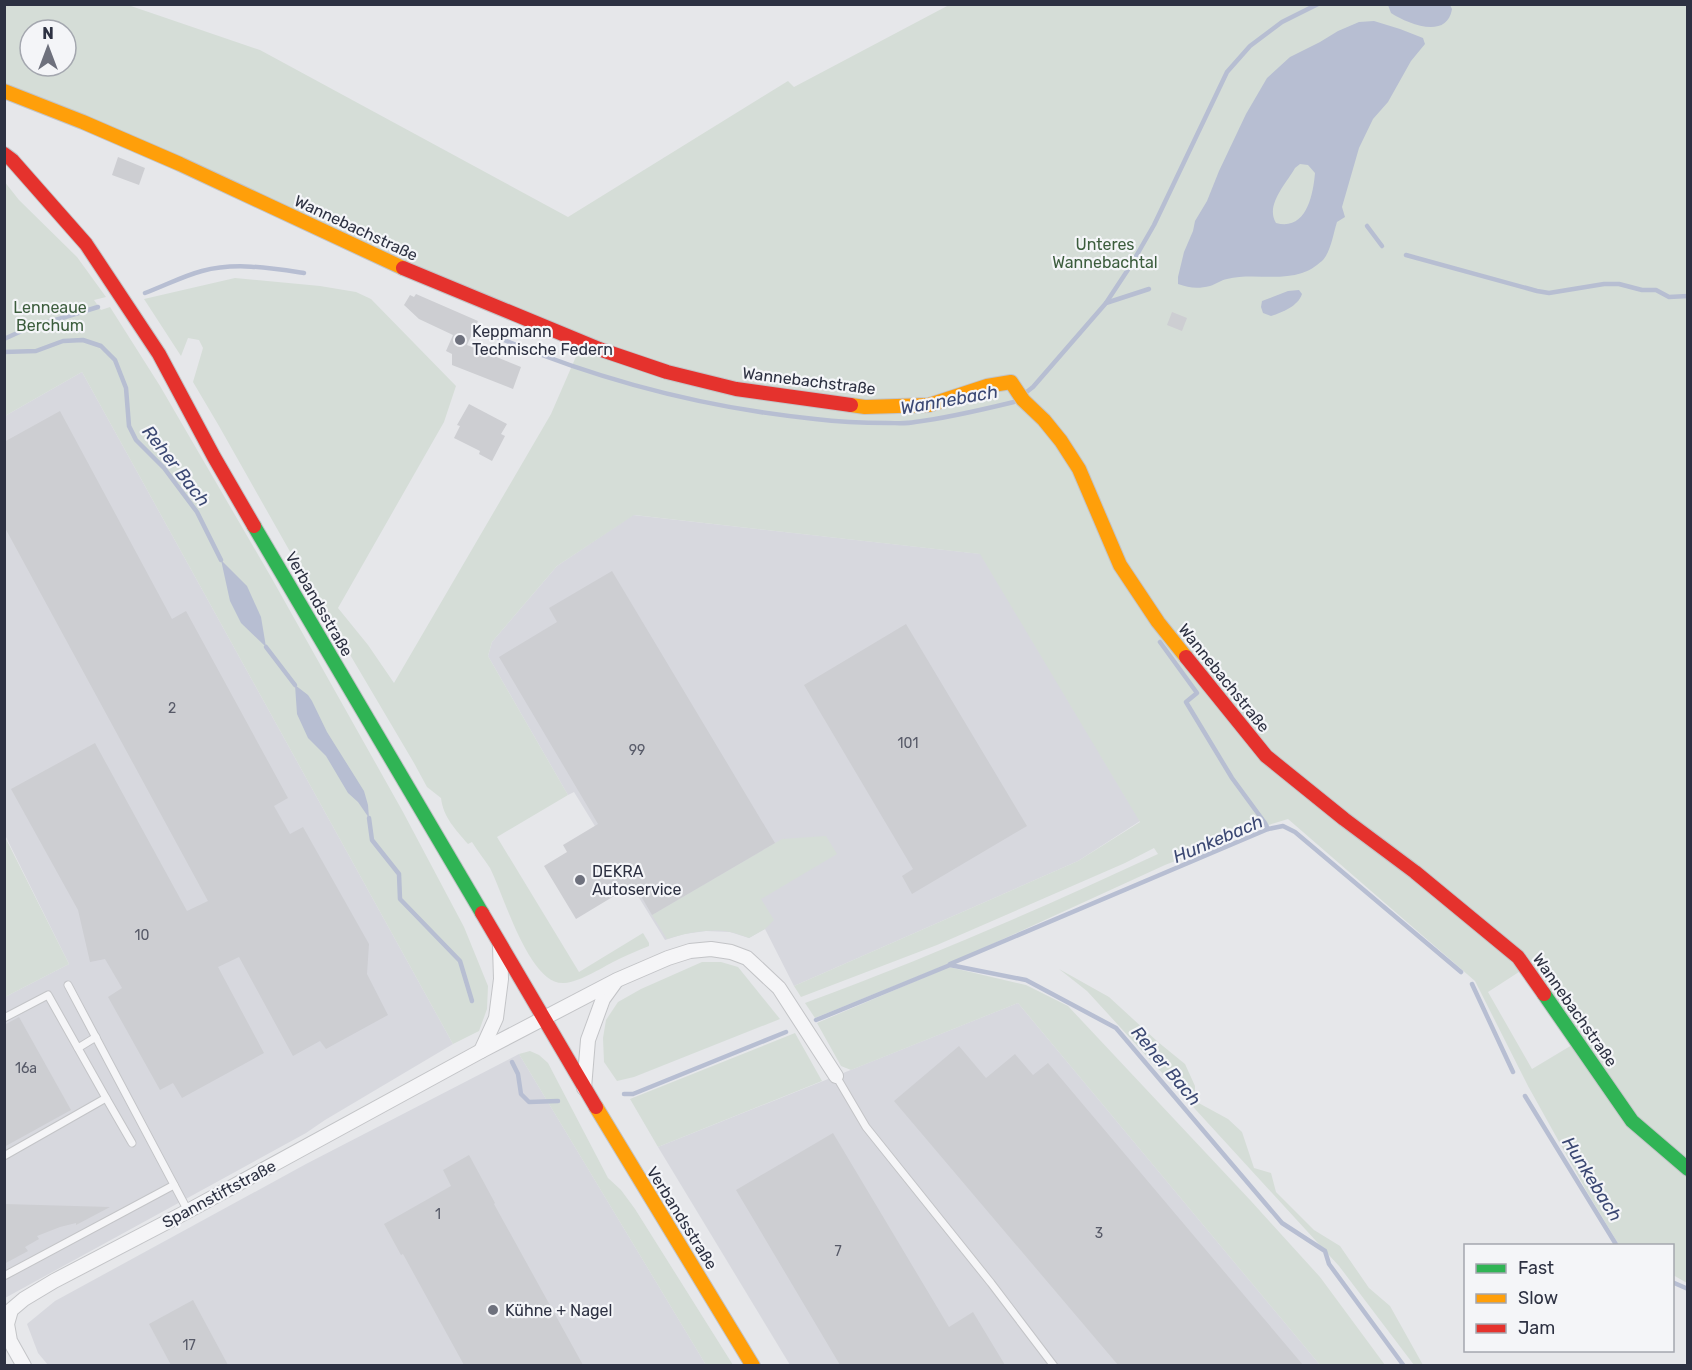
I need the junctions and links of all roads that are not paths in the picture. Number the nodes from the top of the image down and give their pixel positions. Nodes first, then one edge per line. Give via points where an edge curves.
1 (4, 91) edge
2 (4, 154) edge
3 (500, 946) junction
4 (617, 980) junction
5 (68, 985) dead end
6 (4, 1018) edge
7 (543, 1019) junction
8 (96, 1037) junction
9 (78, 1048) junction
10 (481, 1052) junction
11 (836, 1076) joint
12 (584, 1088) junction
13 (106, 1098) junction
14 (132, 1143) dead end
15 (4, 1156) edge
16 (1688, 1169) edge
17 (174, 1185) junction
18 (188, 1211) junction
19 (4, 1276) edge
20 (24, 1365) edge
21 (753, 1365) edge
22 (1054, 1365) edge

1 - 16 street, Wannebachstraße via 180,164 381,259 599,349 667,372 736,389 865,407 929,405 1011,382 1061,441 1079,469 1120,565 1152,614 1266,756 1518,957 1632,1121
2 - 3 street, Verbandsstraße via 86,244 159,354 214,457
3 - 7 street, Verbandsstraße
3 - 10 street via 496,1018
4 - 7 street, Spannstiftstraße
4 - 11 street via 690,951 711,949 747,958 779,988
4 - 12 street via 603,999 588,1040
5 - 8 lane
6 - 9 lane via 48,995
7 - 10 street, Spannstiftstraße
7 - 12 street, Verbandsstraße
8 - 9 lane
8 - 17 lane
9 - 13 lane
10 - 18 street, Spannstiftstraße
11 - 22 lane via 866,1127
12 - 21 street, Verbandsstraße
13 - 14 lane
13 - 15 lane
17 - 18 lane
17 - 19 lane
18 - 20 street, Spannstiftstraße via 54,1281 11,1310 7,1324 10,1341

